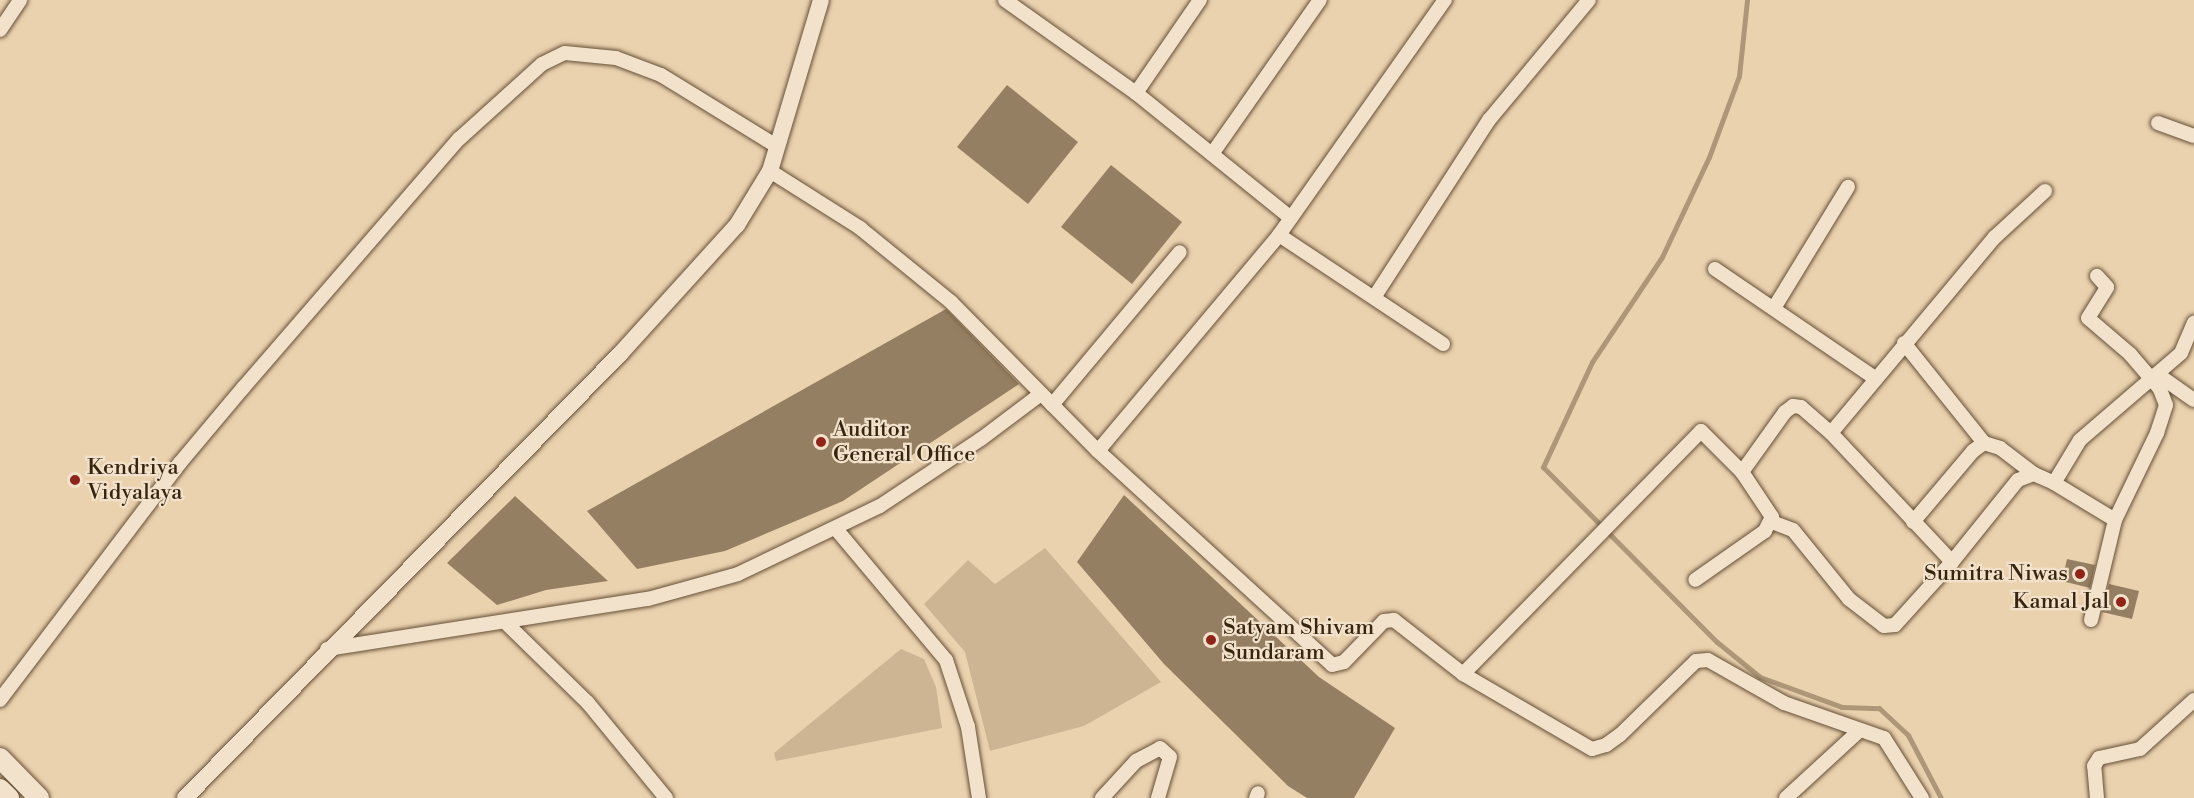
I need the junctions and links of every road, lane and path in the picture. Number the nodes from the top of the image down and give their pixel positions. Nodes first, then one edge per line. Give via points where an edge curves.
1 (20, 0) edge
2 (821, 0) edge
3 (1005, 0) edge
4 (1200, 0) edge
5 (1320, 0) edge
6 (1445, 0) edge
7 (1589, 0) edge
8 (0, 30) edge
9 (1136, 93) junction
10 (2158, 123) dead end
11 (2194, 135) edge
12 (778, 147) junction
13 (1212, 154) junction
14 (770, 171) junction
15 (1848, 187) dead end
16 (2046, 191) dead end
17 (1292, 218) junction
18 (1280, 235) junction
19 (1180, 252) dead end
20 (1715, 269) dead end
21 (2097, 276) dead end
22 (1375, 296) junction
23 (1774, 308) junction
24 (2194, 323) edge
25 (1904, 343) junction
26 (1443, 344) dead end
27 (2154, 376) junction
28 (1876, 379) junction
29 (1041, 394) junction
30 (2194, 400) edge
31 (1052, 405) junction
32 (1831, 433) junction
33 (1984, 443) junction
34 (1098, 451) junction
35 (1742, 472) junction
36 (2034, 474) junction
37 (2054, 483) junction
38 (2115, 520) junction
39 (1772, 522) junction
40 (1913, 522) junction
41 (836, 529) junction
42 (1952, 562) junction
43 (1695, 580) dead end
44 (2091, 620) dead end
45 (506, 622) junction
46 (327, 649) junction
47 (1463, 674) junction
48 (0, 700) edge
49 (2194, 700) edge
50 (1860, 730) junction
51 (0, 758) edge
52 (0, 789) edge
53 (9, 798) edge
54 (39, 798) edge
55 (185, 798) edge
56 (666, 798) edge
57 (979, 798) edge
58 (1102, 798) edge
59 (1158, 798) edge
60 (1786, 798) edge
61 (1922, 798) edge
62 (2097, 798) edge

1 - 8 street
2 - 12 street
3 - 9 street
4 - 9 street
5 - 13 street
6 - 17 street
7 - 22 street via 1489,120
9 - 13 street
10 - 11 street
12 - 14 street
12 - 48 street via 661,75 616,58 565,53 542,64 459,139 243,388 180,463
13 - 17 street
14 - 29 street via 860,228 904,263 951,302
14 - 46 street via 737,225 663,308
15 - 23 street
16 - 25 street via 1995,237
17 - 18 street
18 - 22 street
18 - 34 street
19 - 31 street
20 - 23 street
21 - 27 street via 2107,287 2088,318
22 - 26 street
23 - 28 street
24 - 27 street via 2181,353
25 - 28 street
25 - 33 street
27 - 30 street
27 - 37 street via 2080,440
27 - 38 street via 2164,397 2164,416
28 - 32 street
29 - 31 street
29 - 41 street via 880,506
31 - 34 street
32 - 35 street via 1806,410 1793,406
32 - 40 street
33 - 36 street via 1995,445
33 - 40 street
34 - 47 street via 1332,665 1344,662 1389,618
35 - 39 street via 1770,511
35 - 47 street via 1701,431
36 - 37 street
36 - 42 street via 2018,480
37 - 38 street
38 - 44 street
39 - 42 street via 1793,530 1828,578 1849,599 1889,627 1900,621
39 - 43 street
40 - 42 street
41 - 45 street via 738,574 648,598
41 - 57 street via 946,660 968,727
45 - 46 street
45 - 56 street via 588,703
46 - 55 street
47 - 50 street via 1592,748 1606,745 1620,735 1701,659 1792,707
49 - 62 street via 2140,749 2099,759 2094,766
50 - 60 street
50 - 61 street via 1884,738
51 - 54 main road
52 - 53 main road
58 - 59 street via 1136,761 1160,748 1170,757

